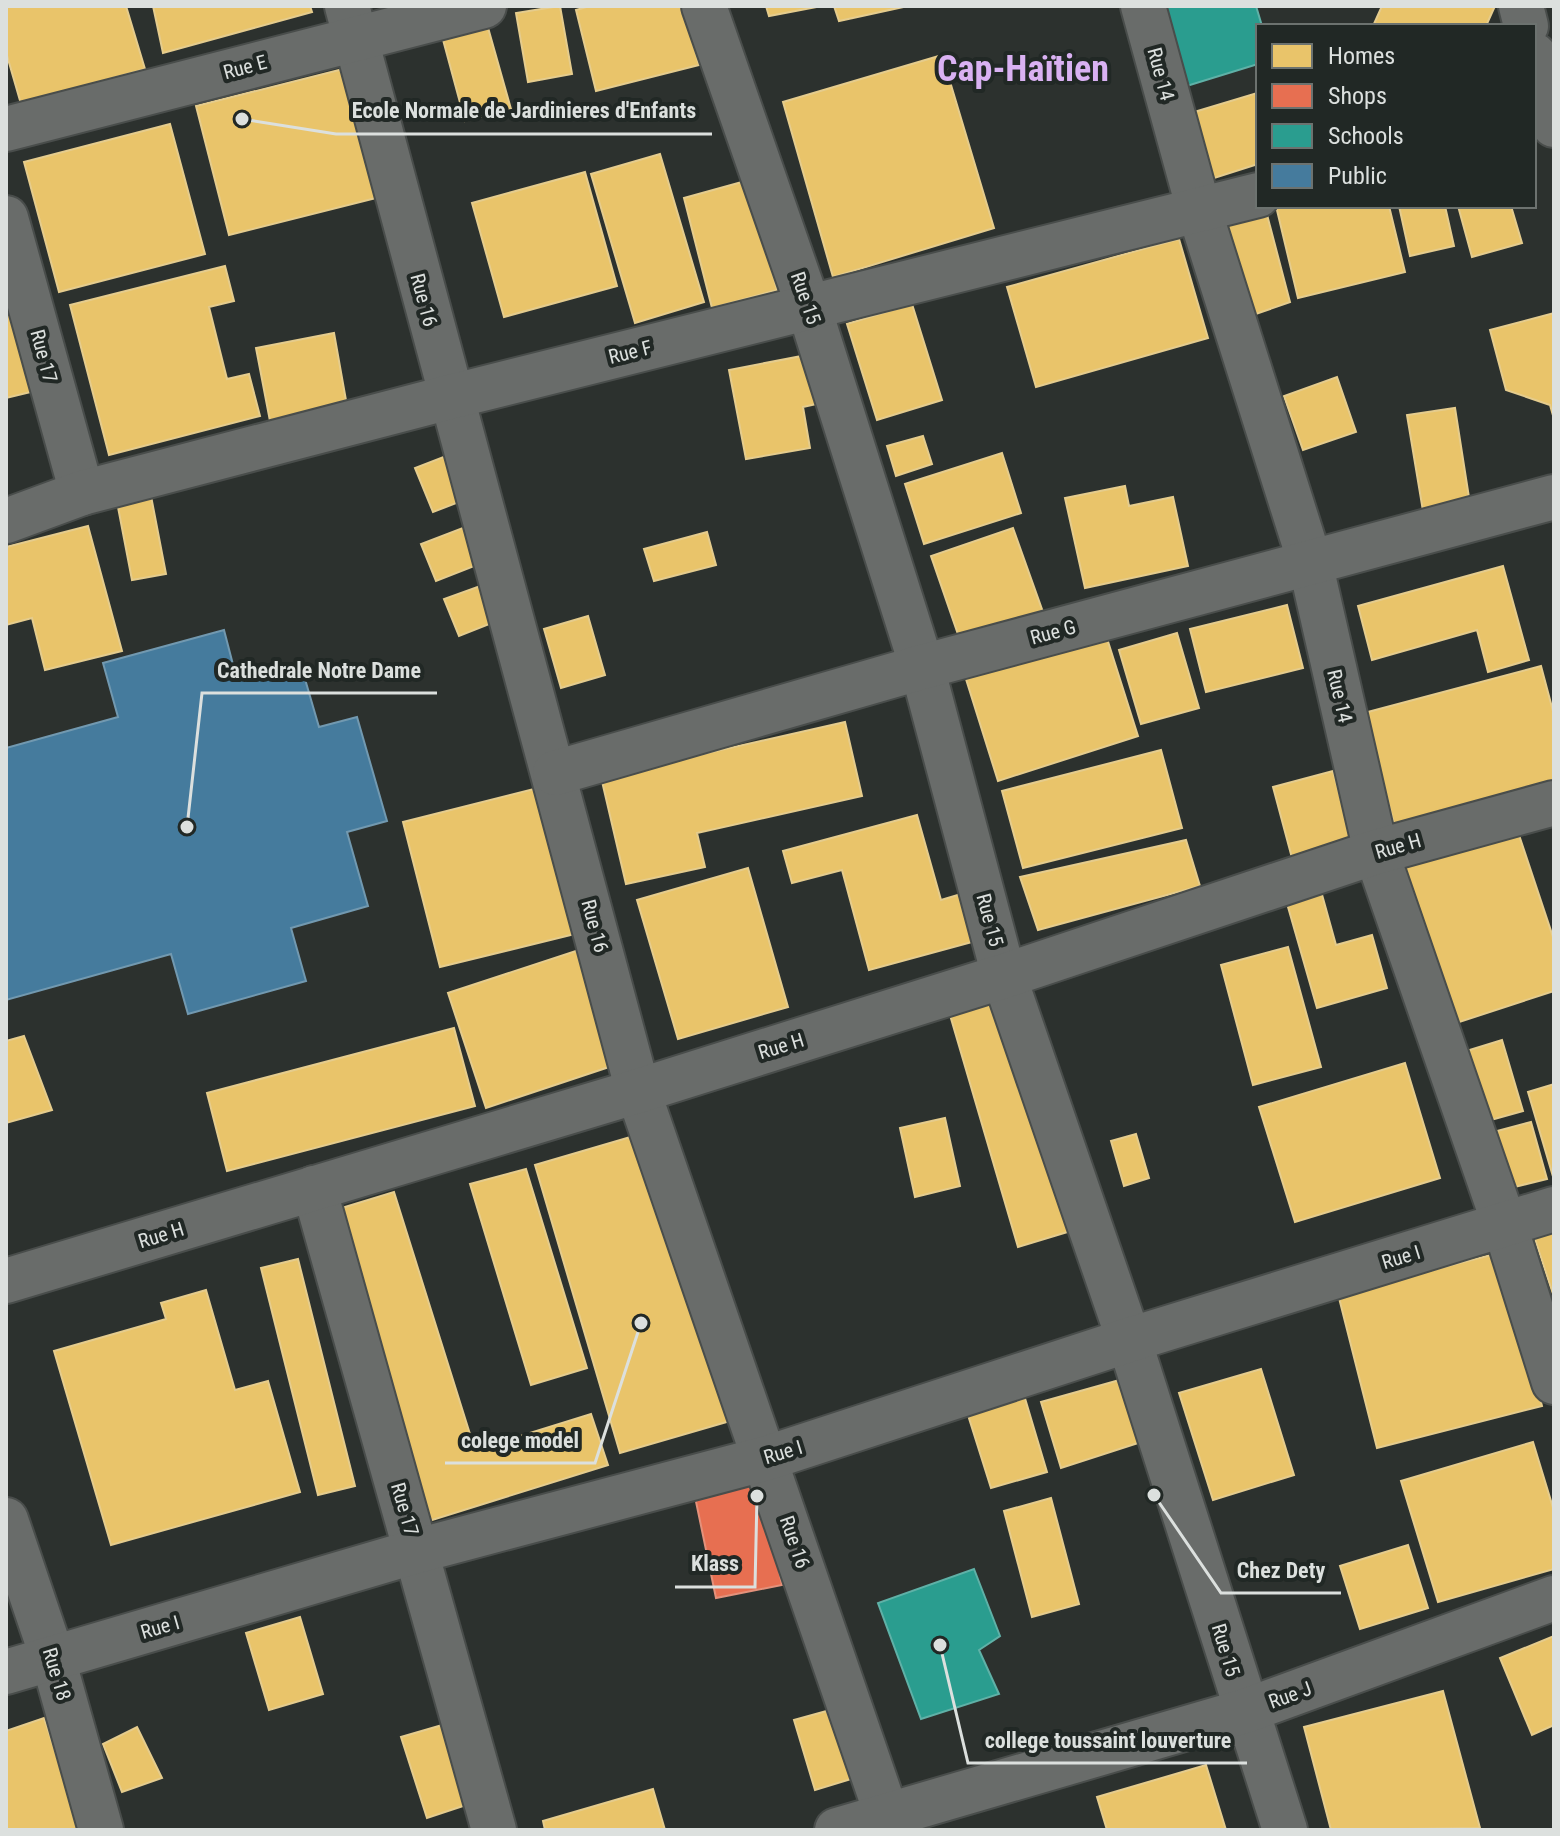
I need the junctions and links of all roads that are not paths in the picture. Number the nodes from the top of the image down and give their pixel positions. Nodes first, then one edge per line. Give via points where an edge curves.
1 (484, 6) edge
2 (704, 6) edge
3 (1143, 6) edge
4 (350, 23) edge
5 (1536, 64) edge
6 (1548, 120) edge
7 (6, 129) edge
8 (1256, 196) edge
9 (1199, 210) junction
10 (6, 218) edge
11 (809, 308) junction
12 (450, 397) junction
13 (82, 493) junction
14 (1554, 497) edge
15 (6, 521) edge
16 (1310, 562) junction
17 (922, 667) junction
18 (555, 773) junction
19 (1554, 803) edge
20 (1376, 852) junction
21 (1004, 976) junction
22 (638, 1091) junction
23 (314, 1188) junction
24 (1554, 1209) edge
25 (1505, 1226) junction
26 (6, 1281) edge
27 (1129, 1340) junction
28 (1554, 1382) edge
29 (767, 1458) junction
30 (6, 1520) edge
31 (417, 1551) junction
32 (1554, 1598) edge
33 (53, 1659) junction
34 (6, 1672) edge
35 (1245, 1711) junction
36 (890, 1823) edge
37 (101, 1830) edge
38 (494, 1830) edge
39 (837, 1830) edge
40 (1285, 1830) edge

1 - 4 street, Rue E
2 - 11 street, Rue 15
3 - 9 street, Rue 14
4 - 7 street, Rue E
4 - 12 street, Rue 16
5 - 6 street
8 - 9 street, Rue F
9 - 11 street, Rue F
9 - 16 street, Rue 14
10 - 13 street, Rue 17
11 - 12 street, Rue F
11 - 17 street, Rue 15
12 - 13 street, Rue F
12 - 18 street, Rue 16
13 - 15 street, Rue F
14 - 16 street, Rue G
16 - 17 street, Rue G
16 - 20 street, Rue 14
17 - 18 street, Rue G
17 - 21 street, Rue 15
18 - 22 street, Rue 16
19 - 20 street, Rue H
20 - 21 street, Rue H
20 - 25 street, Rue 14
21 - 22 street, Rue H
21 - 27 street, Rue 15
22 - 23 street, Rue H
22 - 29 street, Rue 16
23 - 26 street, Rue H
23 - 31 street, Rue 17
24 - 25 street, Rue I
25 - 27 street, Rue I
25 - 28 street, Rue 14
27 - 29 street, Rue I
27 - 35 street, Rue 15
29 - 31 street, Rue I
29 - 36 street, Rue 16
30 - 33 street, Rue 18
31 - 33 street, Rue I
31 - 38 street, Rue 17
32 - 35 street, Rue J
33 - 34 street, Rue I
33 - 37 street, Rue 18
35 - 36 street, Rue J
35 - 40 street, Rue 15
36 - 39 street, Rue J

